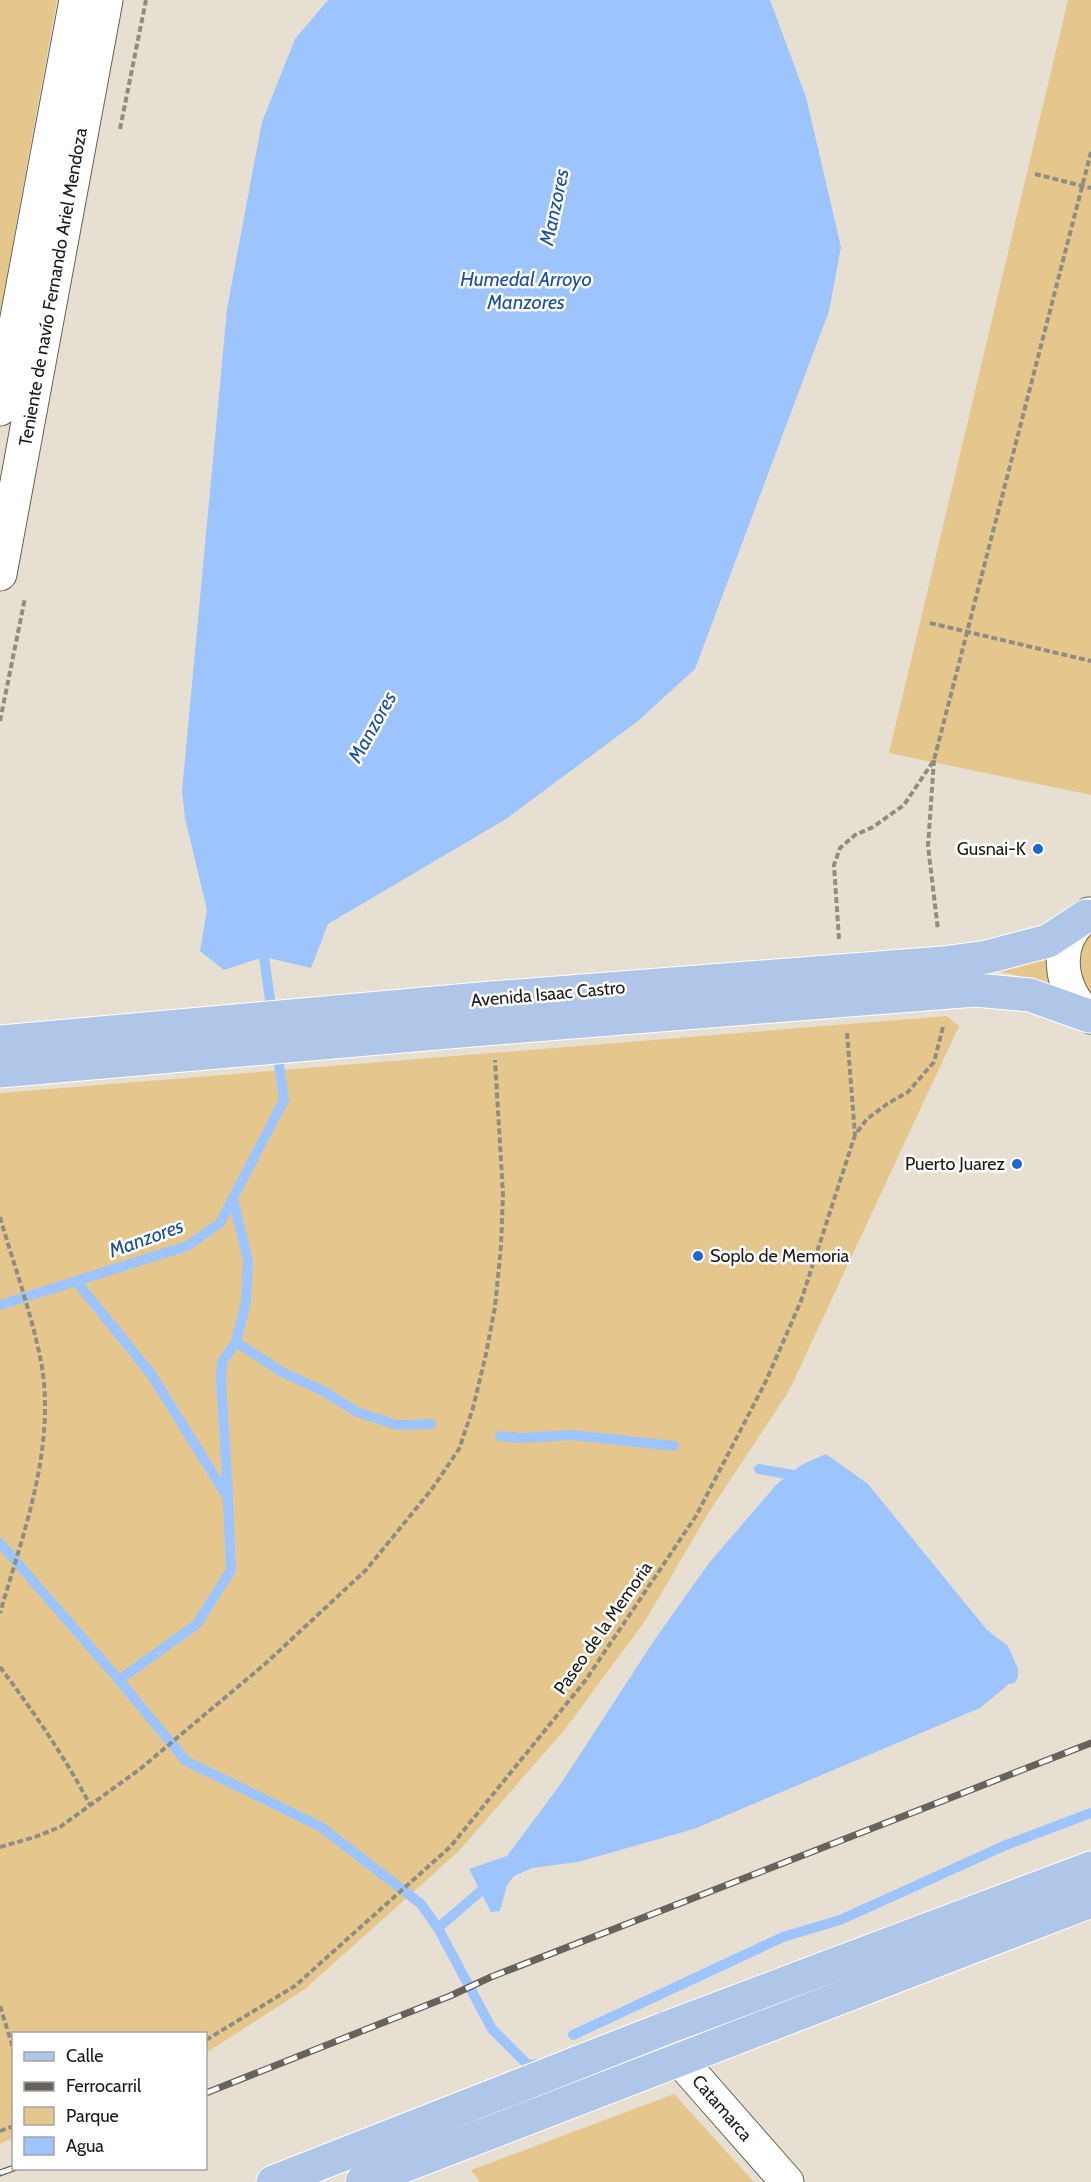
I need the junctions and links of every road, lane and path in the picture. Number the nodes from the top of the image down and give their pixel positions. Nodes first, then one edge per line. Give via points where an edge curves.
1 (76, 0) edge
2 (106, 0) edge
3 (1091, 152) edge
4 (1035, 174) dead end
5 (1082, 186) junction
6 (1091, 188) edge
7 (0, 409) edge
8 (0, 574) edge
9 (930, 623) dead end
10 (967, 632) junction
11 (1091, 662) edge
12 (934, 760) junction
13 (836, 894) dead end
14 (1089, 915) edge
15 (943, 977) junction
16 (449, 1017) junction
17 (1090, 1017) edge
18 (493, 1028) junction
19 (209, 1039) junction
20 (0, 1042) edge
21 (0, 1071) edge
22 (0, 1217) edge
23 (0, 1613) edge
24 (0, 1667) edge
25 (90, 1805) junction
26 (0, 1847) edge
27 (1091, 1868) edge
28 (1091, 1901) edge
29 (0, 2006) edge
30 (666, 2028) junction
31 (207, 2039) edge
32 (12, 2045) edge
33 (679, 2059) junction
34 (273, 2182) edge
35 (362, 2182) edge
36 (787, 2182) edge

1 - 7 street, Teniente de navío Fernando Ariel Mendoza
2 - 8 street, Teniente de navío Fernando Ariel Mendoza
3 - 5 path
4 - 5 path
5 - 6 path
5 - 10 path
9 - 10 path
10 - 11 path
10 - 12 path
12 - 13 path via 904,805 840,848 834,864
12 - 15 path via 928,846
14 - 15 main road, Avenida Isaac Castro via 1048,941 987,957
14 - 17 street via 1072,932 1064,952 1063,969 1066,986
15 - 16 main road, Avenida Isaac Castro
15 - 17 main road, Avenida Isaac Castro via 975,990 1030,995
15 - 18 main road, Avenida Isaac Castro
15 - 31 path, Paseo de la Memoria via 944,1032 934,1062 908,1092 867,1119 855,1135 801,1301 766,1381 696,1516 585,1681 451,1846 295,1986
16 - 18 main road, Avenida Isaac Castro
16 - 19 main road, Avenida Isaac Castro
18 - 25 path via 503,1194 501,1246 486,1354 459,1449 366,1570 265,1664 140,1769
19 - 20 main road, Avenida Isaac Castro
19 - 21 main road, Avenida Isaac Castro
22 - 23 path via 42,1369 45,1425 36,1487
24 - 25 path via 75,1776
25 - 26 path via 60,1827
27 - 30 main road
28 - 33 main road
29 - 32 path
30 - 33 street, Catamarca
30 - 34 main road
33 - 35 main road
33 - 36 street, Catamarca

